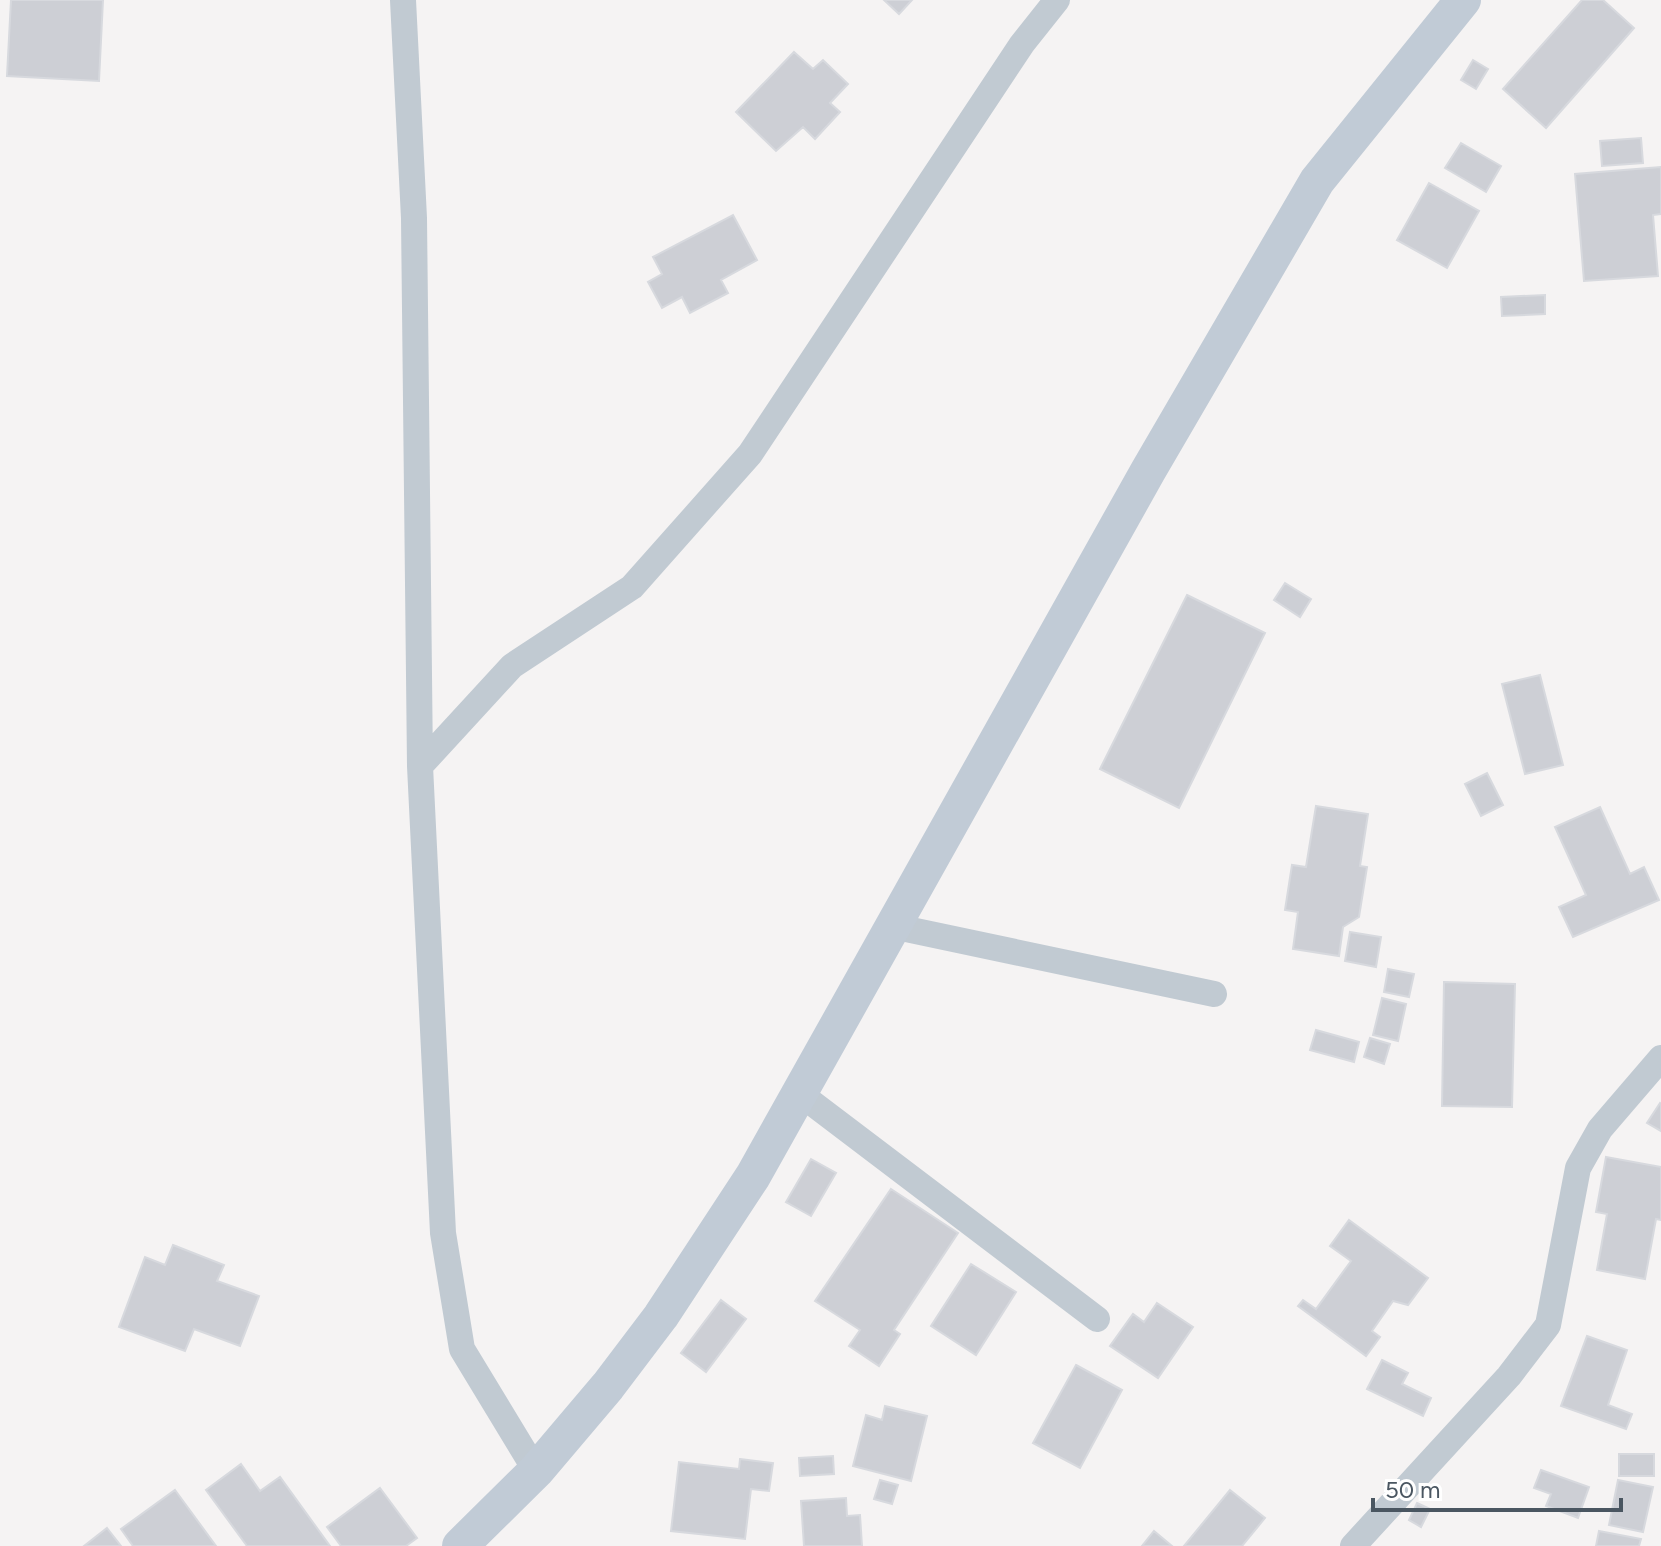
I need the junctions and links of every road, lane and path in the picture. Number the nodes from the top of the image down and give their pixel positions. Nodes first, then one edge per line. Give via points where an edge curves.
1 (403, 0) edge
2 (1057, 0) edge
3 (1463, 0) edge
4 (420, 766) junction
5 (892, 926) junction
6 (1214, 994) dead end
7 (1661, 1058) edge
8 (799, 1093) junction
9 (1097, 1319) dead end
10 (536, 1471) junction
11 (460, 1546) edge
12 (1353, 1546) edge

1 - 4 street via 414,218
2 - 4 street via 1013,57 750,454 632,587 512,666
3 - 5 street via 1317,181
4 - 10 street via 445,1248 462,1349
5 - 6 street
5 - 8 street
7 - 12 street via 1600,1129 1578,1168 1548,1325 1509,1376
8 - 9 street
8 - 10 street via 753,1176 661,1316
10 - 11 street

